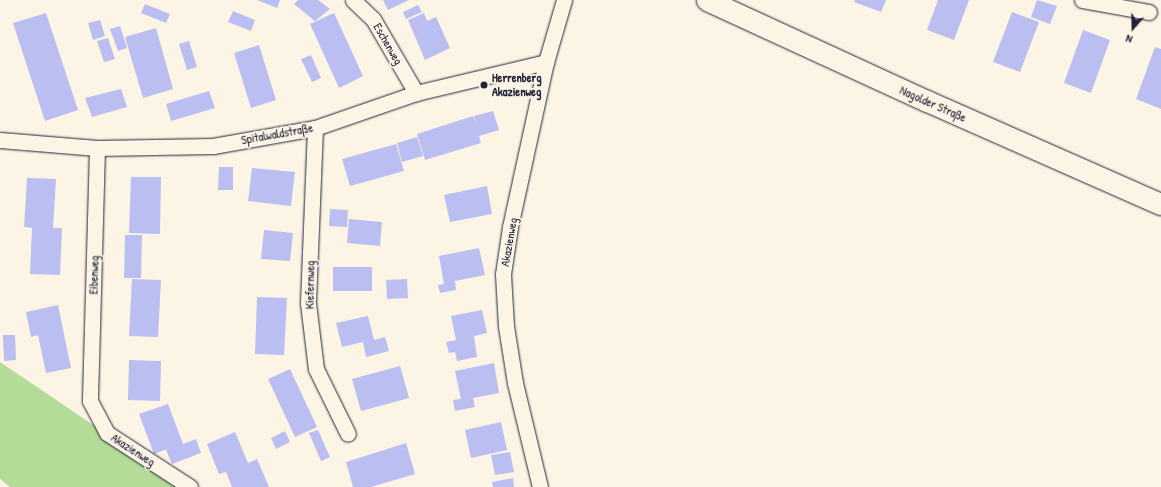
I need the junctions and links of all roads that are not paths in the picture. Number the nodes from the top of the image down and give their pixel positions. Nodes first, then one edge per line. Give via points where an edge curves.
1 (353, 0) edge
2 (564, 0) edge
3 (707, 0) edge
4 (1082, 0) edge
5 (1149, 12) dead end
6 (546, 62) junction
7 (416, 93) junction
8 (315, 128) junction
9 (0, 140) edge
10 (97, 148) junction
11 (1161, 204) edge
12 (90, 401) joint
13 (348, 434) dead end
14 (190, 487) edge
15 (540, 487) edge

1 - 7 street, Eschenweg via 373,19
2 - 6 street, Akazienweg
3 - 11 main road, Nagolder Straße
4 - 5 street
6 - 7 street, Spitalwaldstraße
6 - 15 street, Akazienweg via 510,227 503,274 506,326 515,383
7 - 8 street, Spitalwaldstraße
8 - 10 street, Spitalwaldstraße via 213,146
8 - 13 street, Kiefernweg via 308,303 316,369
9 - 10 street, Spitalwaldstraße
10 - 12 street, Eibenweg
12 - 14 street, Akazienweg via 107,433

